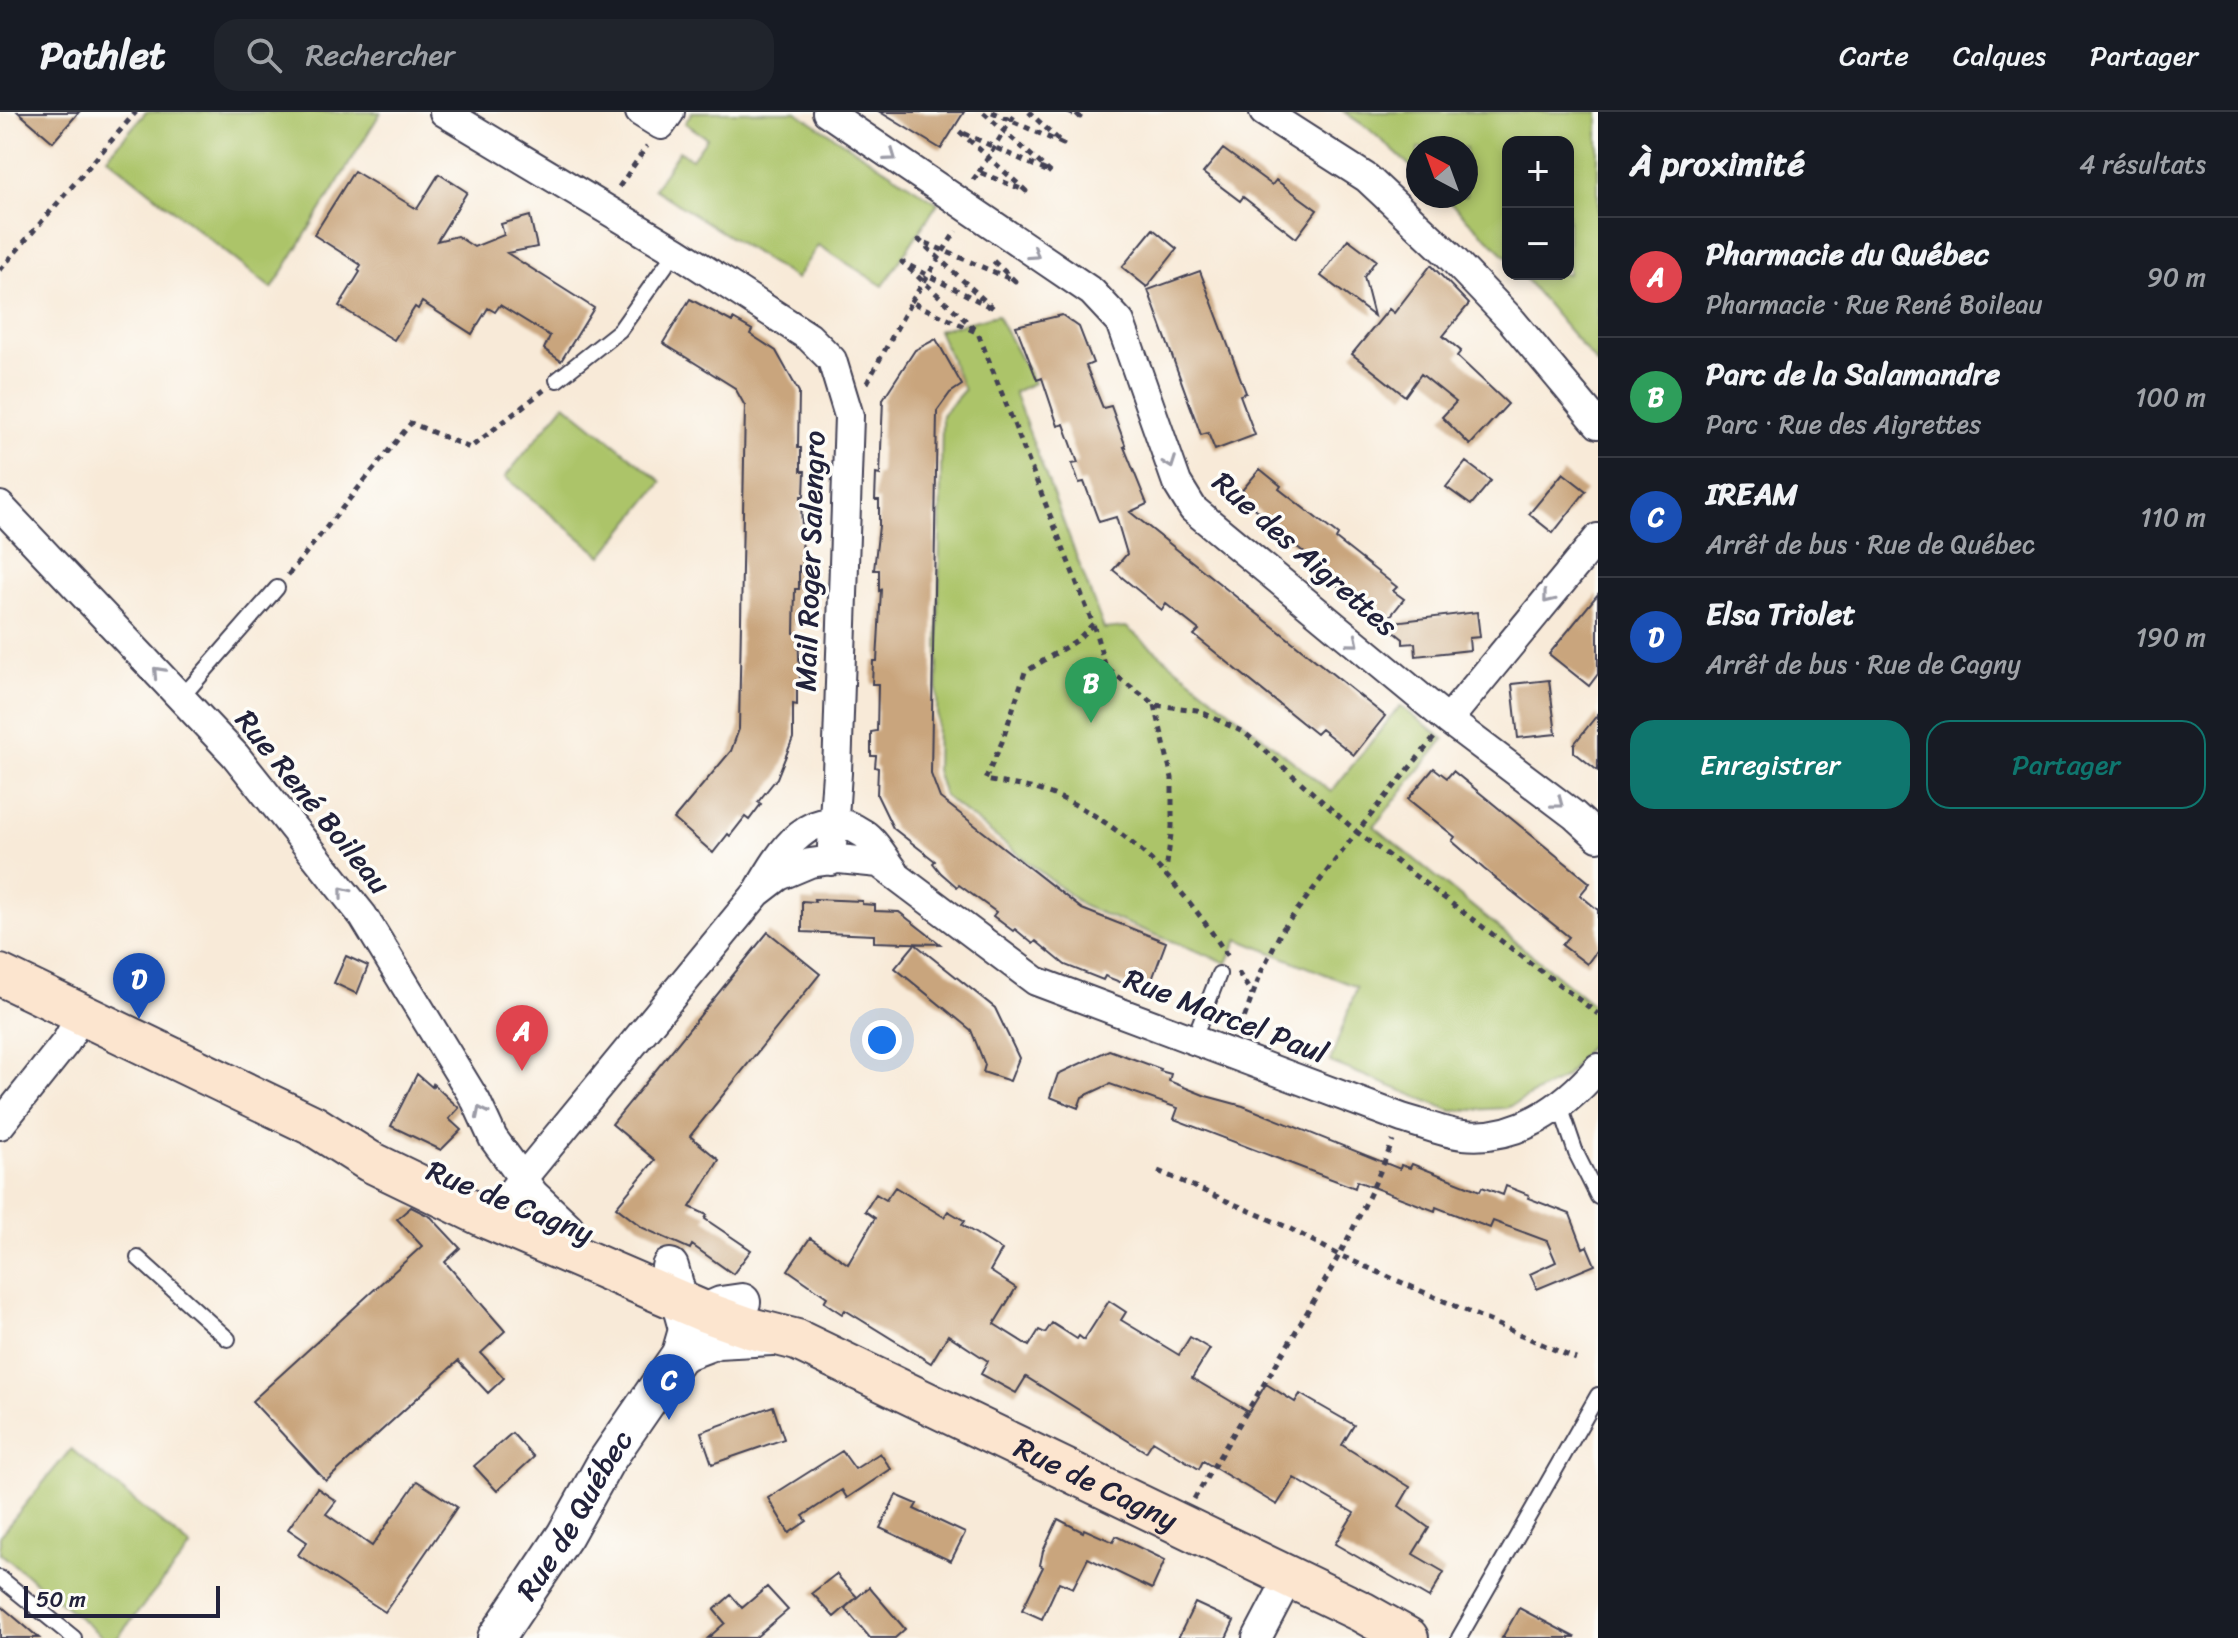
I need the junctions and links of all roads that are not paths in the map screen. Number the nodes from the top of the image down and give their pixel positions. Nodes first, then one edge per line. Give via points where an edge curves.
1 (444, 112) edge
2 (640, 112) edge
3 (670, 112) edge
4 (827, 112) edge
5 (1264, 112) edge
6 (676, 251) junction
7 (557, 380) road end
8 (1598, 424) edge
9 (0, 506) edge
10 (1598, 538) edge
11 (277, 588) road end
12 (181, 698) junction
13 (1448, 720) junction
14 (832, 823) junction
15 (1598, 837) edge
16 (831, 861) junction
17 (895, 873) junction
18 (757, 893) junction
19 (1219, 974) dead end
20 (0, 975) edge
21 (81, 1015) junction
22 (1193, 1041) junction
23 (1598, 1068) edge
24 (1560, 1106) junction
25 (0, 1125) edge
26 (1598, 1197) edge
27 (505, 1200) junction
28 (138, 1258) dead end
29 (694, 1311) junction
30 (783, 1337) junction
31 (228, 1339) dead end
32 (1598, 1395) edge
33 (1289, 1577) junction
34 (0, 1578) edge
35 (74, 1638) edge
36 (496, 1638) edge
37 (1257, 1638) edge
38 (1408, 1638) edge
39 (1459, 1638) edge

1 - 6 street, Mail Roger Salengro
2 - 3 street via 661,125
4 -> 13 street, Rue des Aigrettes via 1092,292 1120,322 1177,483 1193,509
5 - 8 street via 1367,178 1512,321
6 - 7 lane via 620,330
6 - 14 street, Mail Roger Salengro via 809,337 832,360 849,416
12 -> 9 street, Rue René Boileau
10 -> 13 street
11 - 12 lane
27 -> 12 street, Rue René Boileau via 493,1138 476,1101 363,916 235,755
13 -> 15 street, Rue des Aigrettes
14 - 16 street, Mail Roger Salengro
14 - 17 street, Rue Marcel Paul via 866,835
14 - 18 street, Rue Marcel Paul via 813,824 795,837
16 - 17 street, Rue Marcel Paul via 879,863
16 - 18 street, Rue Marcel Paul via 779,876
17 - 22 street, Rue Marcel Paul via 1036,981
18 - 27 street, Rue Marcel Paul
19 - 22 lane
20 - 21 main road, Rue de Cagny
21 - 25 street
21 - 27 main road, Rue de Cagny via 314,1126 369,1143
22 - 24 street, Rue Marcel Paul via 1402,1118 1463,1135 1497,1133
23 - 24 street, Rue Marcel Paul
24 - 26 lane
27 - 29 main road, Rue de Cagny
27 - 29 main road, Rue de Cagny via 569,1227
28 - 31 lane
29 - 30 main road, Rue de Cagny via 758,1311
29 - 30 street via 717,1340
29 - 36 street, Rue de Québec via 565,1535
30 - 33 main road, Rue de Cagny
32 - 39 lane
33 - 37 street
33 - 38 main road, Rue de Cagny
34 - 35 lane

